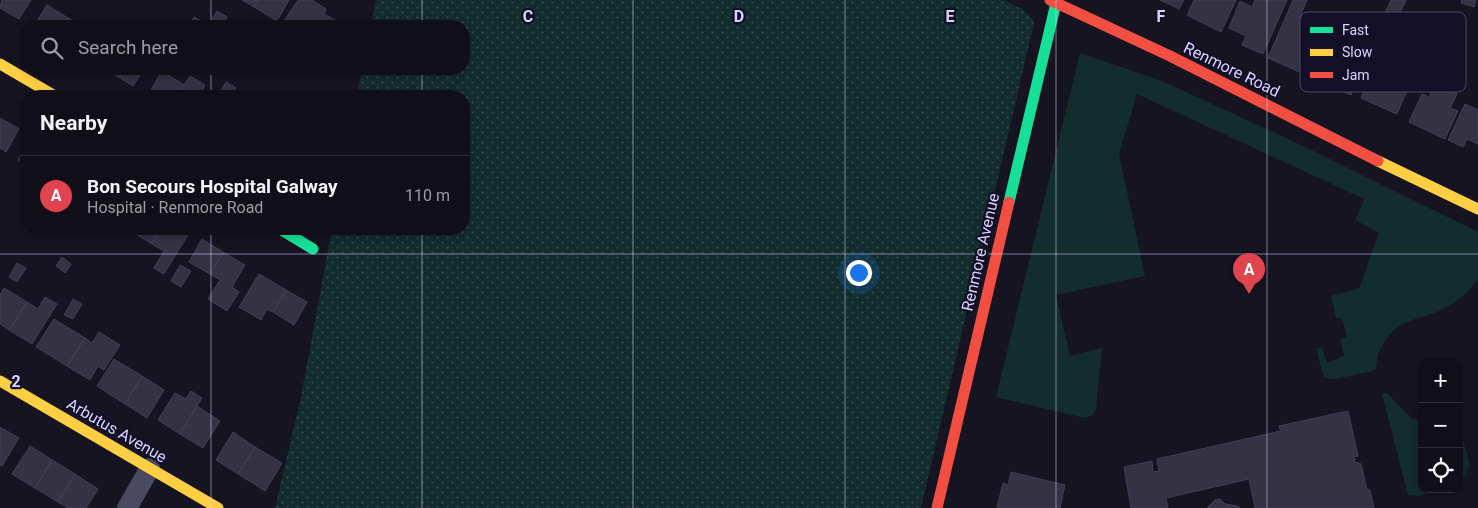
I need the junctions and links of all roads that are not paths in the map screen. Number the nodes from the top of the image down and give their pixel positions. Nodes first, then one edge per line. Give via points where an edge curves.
1 (1053, 1) edge
2 (0, 64) edge
3 (45, 90) edge
4 (1478, 209) edge
5 (290, 235) edge
6 (314, 249) dead end
7 (0, 381) edge
8 (150, 468) junction
9 (127, 508) edge
10 (218, 508) edge
11 (937, 508) edge

1 - 4 street, Renmore Road
1 - 11 street, Renmore Avenue
2 - 3 street
5 - 6 street
7 - 8 street, Arbutus Avenue
8 - 9 street
8 - 10 street, Arbutus Avenue

